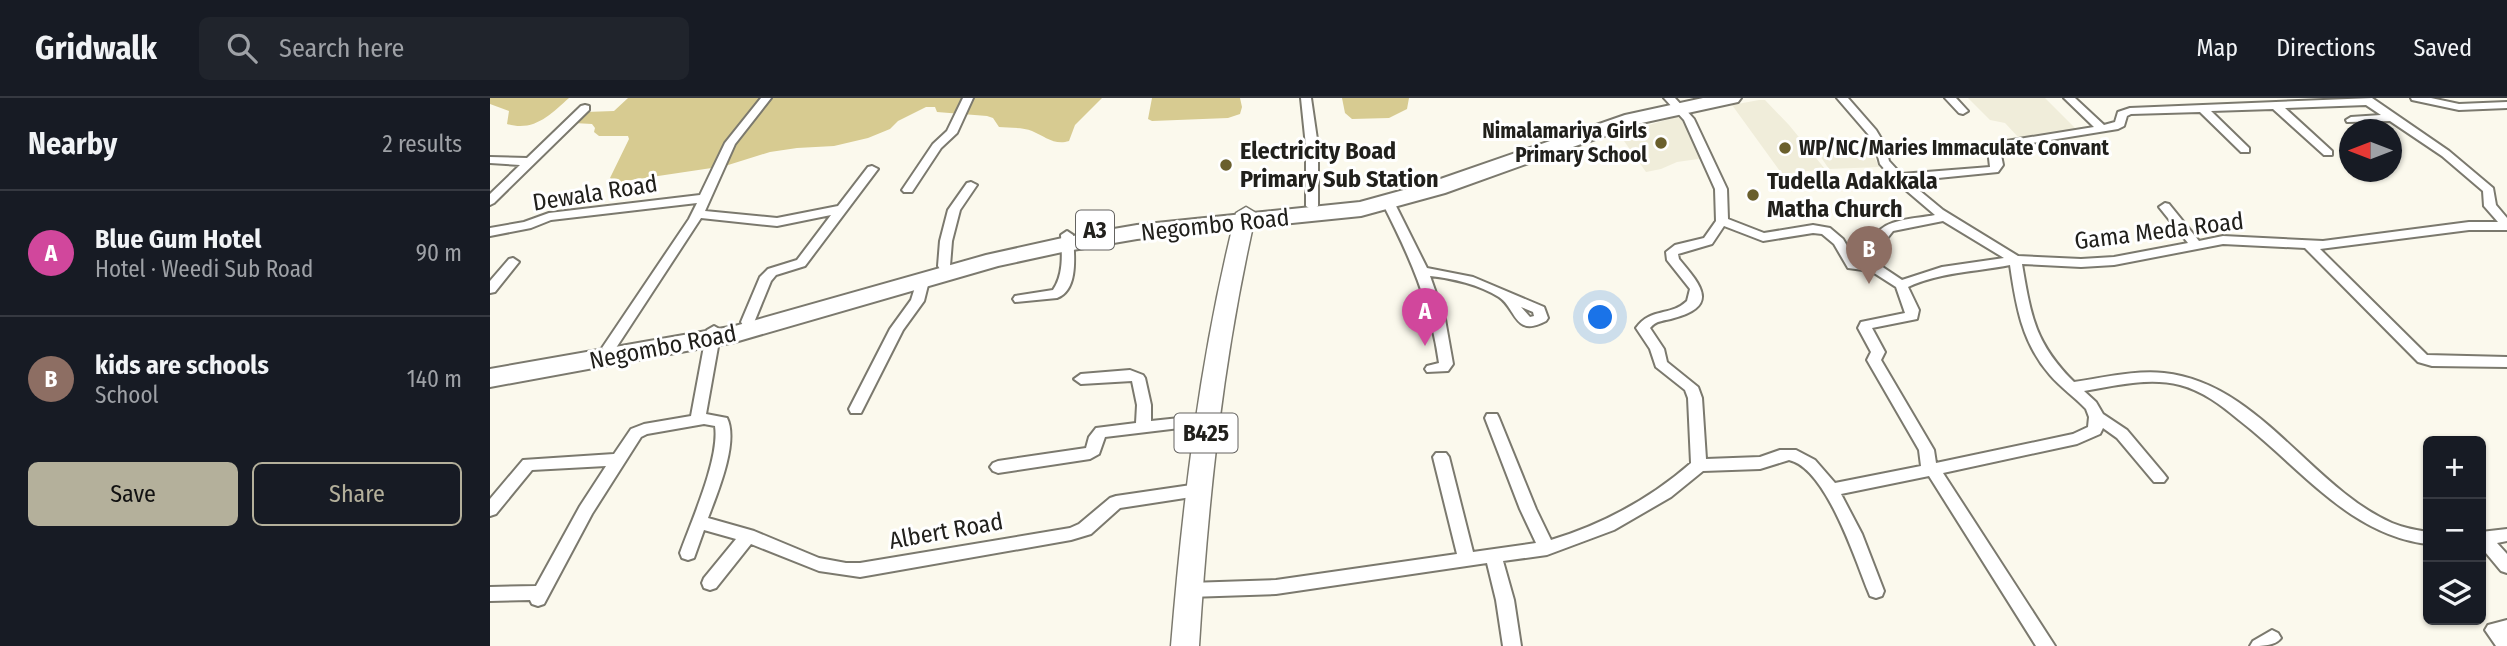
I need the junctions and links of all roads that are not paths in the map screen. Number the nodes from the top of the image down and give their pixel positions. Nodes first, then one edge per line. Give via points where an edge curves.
1 (766, 98) edge
2 (968, 98) edge
3 (1306, 98) edge
4 (1731, 98) edge
5 (1842, 98) edge
6 (1950, 98) edge
7 (2069, 98) edge
8 (2416, 98) edge
9 (2367, 100) edge
10 (1679, 102) edge
11 (2275, 105) junction
12 (2507, 105) edge
13 (585, 108) dead end
14 (2202, 108) junction
15 (1963, 111) dead end
16 (2394, 118) junction
17 (2372, 119) edge
18 (2102, 129) junction
19 (2245, 150) dead end
20 (2328, 153) dead end
21 (490, 160) edge
22 (530, 162) junction
23 (872, 169) dead end
24 (1898, 178) junction
25 (971, 185) dead end
26 (908, 190) dead end
27 (706, 198) junction
28 (490, 201) edge
29 (1388, 202) junction
30 (1312, 206) junction
31 (2165, 207) dead end
32 (841, 209) junction
33 (697, 214) junction
34 (1245, 217) junction
35 (1945, 217) junction
36 (1721, 221) junction
37 (2507, 225) edge
38 (490, 232) edge
39 (1067, 239) junction
40 (1881, 239) dead end
41 (2195, 244) junction
42 (2309, 245) junction
43 (2015, 260) junction
44 (513, 262) dead end
45 (944, 266) junction
46 (1424, 271) junction
47 (923, 281) junction
48 (1901, 285) junction
49 (490, 289) edge
50 (1507, 297) dead end
51 (1020, 299) dead end
52 (748, 322) junction
53 (713, 335) junction
54 (609, 348) junction
55 (2507, 362) edge
56 (490, 369) edge
57 (1432, 369) dead end
58 (490, 378) edge
59 (1081, 379) dead end
60 (2071, 388) junction
61 (856, 409) dead end
62 (1492, 418) dead end
63 (2099, 418) junction
64 (698, 420) junction
65 (1208, 420) junction
66 (1143, 427) junction
67 (1441, 457) dead end
68 (618, 460) junction
69 (1699, 465) junction
70 (998, 467) dead end
71 (1931, 469) junction
72 (2159, 478) dead end
73 (1198, 490) junction
74 (1831, 490) junction
75 (490, 510) edge
76 (698, 522) junction
77 (2507, 535) edge
78 (748, 536) junction
79 (2423, 536) edge
80 (2486, 538) edge
81 (2486, 542) edge
82 (1547, 548) junction
83 (688, 554) dead end
84 (1493, 556) junction
85 (1467, 561) junction
86 (2507, 566) edge
87 (710, 583) dead end
88 (1189, 590) junction
89 (1875, 591) dead end
90 (490, 594) edge
91 (2507, 627) edge
92 (1185, 646) edge
93 (1512, 646) edge
94 (2046, 646) edge
95 (2507, 646) edge

1 - 27 street via 730,143
2 - 26 street via 952,133 937,146
3 - 30 street
4 - 10 highway, Negombo Road / A3
5 - 24 street, Gama Meda Road via 1872,132 1884,162
6 - 15 street
7 - 18 street
8 - 12 street via 2459,107
9 - 11 street
9 - 16 street
10 - 29 highway, Negombo Road / A3
10 - 30 highway, Negombo Road / A3 via 1570,132 1385,195
10 - 36 street via 1721,189
11 - 14 street
11 - 20 street
13 - 22 street
14 - 18 street via 2125,112 2120,124
14 - 19 street
16 - 17 street
16 - 37 street via 2477,178 2489,190 2490,206
18 - 24 street via 1998,145 1994,170
21 - 22 street
22 - 28 street
23 - 32 street
24 - 35 street, Gama Meda Road
25 - 45 street via 954,210
27 - 33 street
27 - 38 street, Dewala Road via 549,217
29 - 34 highway, Negombo Road / A3 via 1361,209
29 - 46 street
30 - 34 highway, Negombo Road / A3
31 - 41 street
32 - 33 street via 777,222
32 - 52 street via 801,263 772,272 765,280
33 - 54 street
34 - 39 highway, Negombo Road / A3
34 - 65 main road, B425
35 - 40 street via 1889,228
35 - 43 street, Gama Meda Road
36 - 48 street via 1763,237 1826,231 1839,242 1852,265 1874,267
36 - 69 street via 1708,241 1672,252 1673,260 1696,288 1695,302 1675,313 1650,318 1643,328 1661,364 1690,387 1695,398
37 - 42 street, Gama Meda Road
39 - 45 highway, Negombo Road / A3 via 1001,249
39 - 47 highway, Negombo Road / A3
39 - 51 street via 1061,290
41 - 42 street, Gama Meda Road via 2254,240
41 - 43 street, Gama Meda Road via 2114,261
42 - 55 street via 2423,359
43 - 48 street via 1930,274
43 - 60 street via 2030,337 2043,359
44 - 49 street
45 - 52 highway, Negombo Road / A3
46 - 50 street via 1462,279
46 - 57 street via 1439,315 1446,364
47 - 53 highway, Negombo Road / A3 via 792,320
47 - 61 street via 917,301 897,329
48 - 71 street via 1912,316 1865,328 1878,352 1874,360 1926,450
52 - 53 highway, Negombo Road / A3
53 - 54 highway, Negombo Road / A3
53 - 58 highway, Negombo Road / A3
53 - 64 street
54 - 56 highway, Negombo Road / A3
59 - 66 street via 1138,378
60 - 63 street
60 - 79 street via 2166,376 2201,387 2220,397 2364,514 2395,532
62 - 82 street
63 - 71 street via 2095,430 2077,439
63 - 72 street via 2122,434
64 - 68 street via 640,430
64 - 76 street via 717,420 725,426 720,458
65 - 66 street
65 - 73 main road, B425
66 - 70 street via 1101,432 1090,453
67 - 85 street
68 - 75 street via 528,464
68 - 90 street via 540,596
69 - 74 street via 1764,463 1781,455 1798,456 1810,463
69 - 82 street via 1675,487 1627,514 1579,539
71 - 74 street
71 - 94 street
73 - 78 street, Albert Road via 1116,502 1086,529 1071,534 860,570 806,560
73 - 88 main road, B425
74 - 89 street via 1854,534
76 - 78 street, Albert Road
76 - 83 street
77 - 80 street
78 - 87 street
81 - 86 street
82 - 84 street
84 - 85 street
84 - 93 street
85 - 88 street via 1276,587
88 - 92 main road, B425
91 - 95 street via 2494,630

